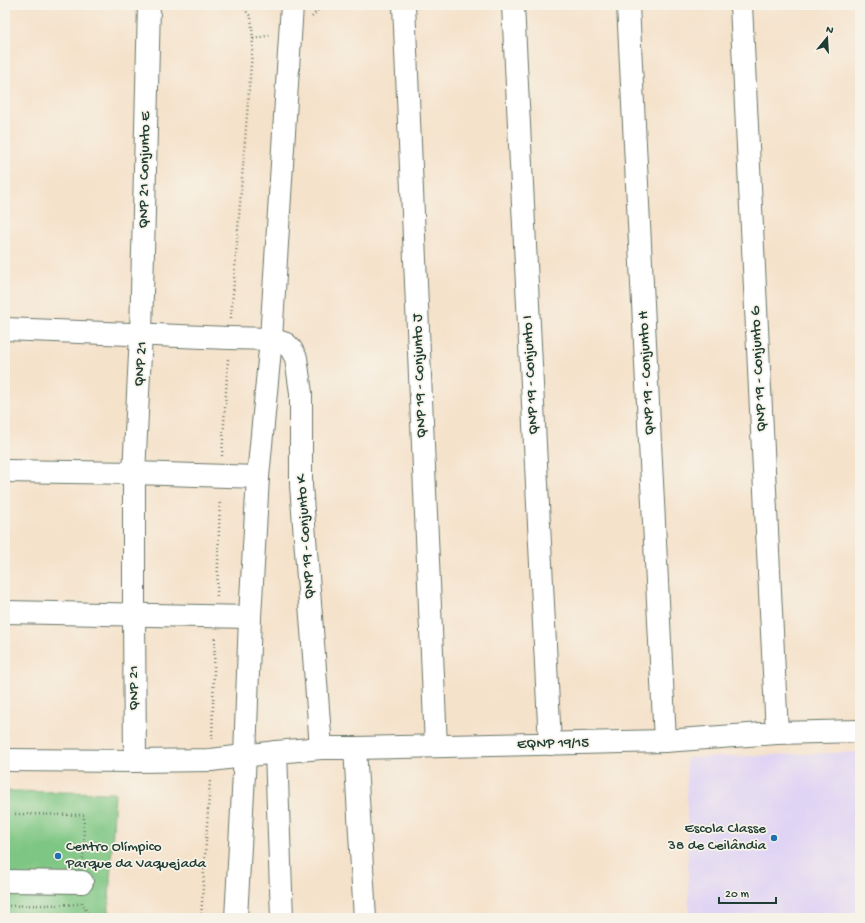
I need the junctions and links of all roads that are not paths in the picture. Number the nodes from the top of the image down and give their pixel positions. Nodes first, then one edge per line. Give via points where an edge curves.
1 (149, 5) edge
2 (292, 5) edge
3 (404, 5) edge
4 (513, 5) edge
5 (628, 5) edge
6 (740, 5) edge
7 (5, 328) edge
8 (141, 334) junction
9 (271, 338) junction
10 (5, 471) edge
11 (134, 474) junction
12 (258, 477) junction
13 (5, 612) edge
14 (134, 614) junction
15 (250, 617) junction
16 (860, 731) edge
17 (777, 733) junction
18 (665, 741) junction
19 (550, 744) junction
20 (436, 746) junction
21 (321, 748) junction
22 (355, 748) junction
23 (276, 752) junction
24 (245, 756) junction
25 (5, 760) edge
26 (134, 762) junction
27 (5, 881) edge
28 (82, 882) road end
29 (236, 918) edge
30 (282, 918) edge
31 (365, 918) edge

1 - 8 street, QNP 21 Conjunto E
2 - 9 street
3 - 20 street, QNP 19 - Conjunto J
4 - 19 street, QNP 19 - Conjunto I
5 - 18 street, QNP 19 - Conjunto H
6 - 17 street, QNP 19 - Conjunto G
7 - 8 street
8 - 9 street, QNP 21
8 - 11 street, QNP 21
9 - 12 street
9 - 21 street, QNP 19 - Conjunto K via 286,344 296,358 301,393 301,485
10 - 11 street
11 - 12 street
11 - 14 street, QNP 21
12 - 15 street
13 - 14 street
14 - 15 street
14 - 26 street, QNP 21
15 - 24 street
16 - 17 street, EQNP 19/15
17 - 18 street, EQNP 19/15
18 - 19 street, EQNP 19/15
19 - 20 street, EQNP 19/15
20 - 22 street, EQNP 19/15
21 - 22 street, EQNP 19/15
21 - 23 street, EQNP 19/15
22 - 31 street
23 - 24 street, EQNP 19/15
23 - 30 street
24 - 26 street, EQNP 19/15 via 211,760
24 - 29 street
25 - 26 street, EQNP 19/15
27 - 28 street

